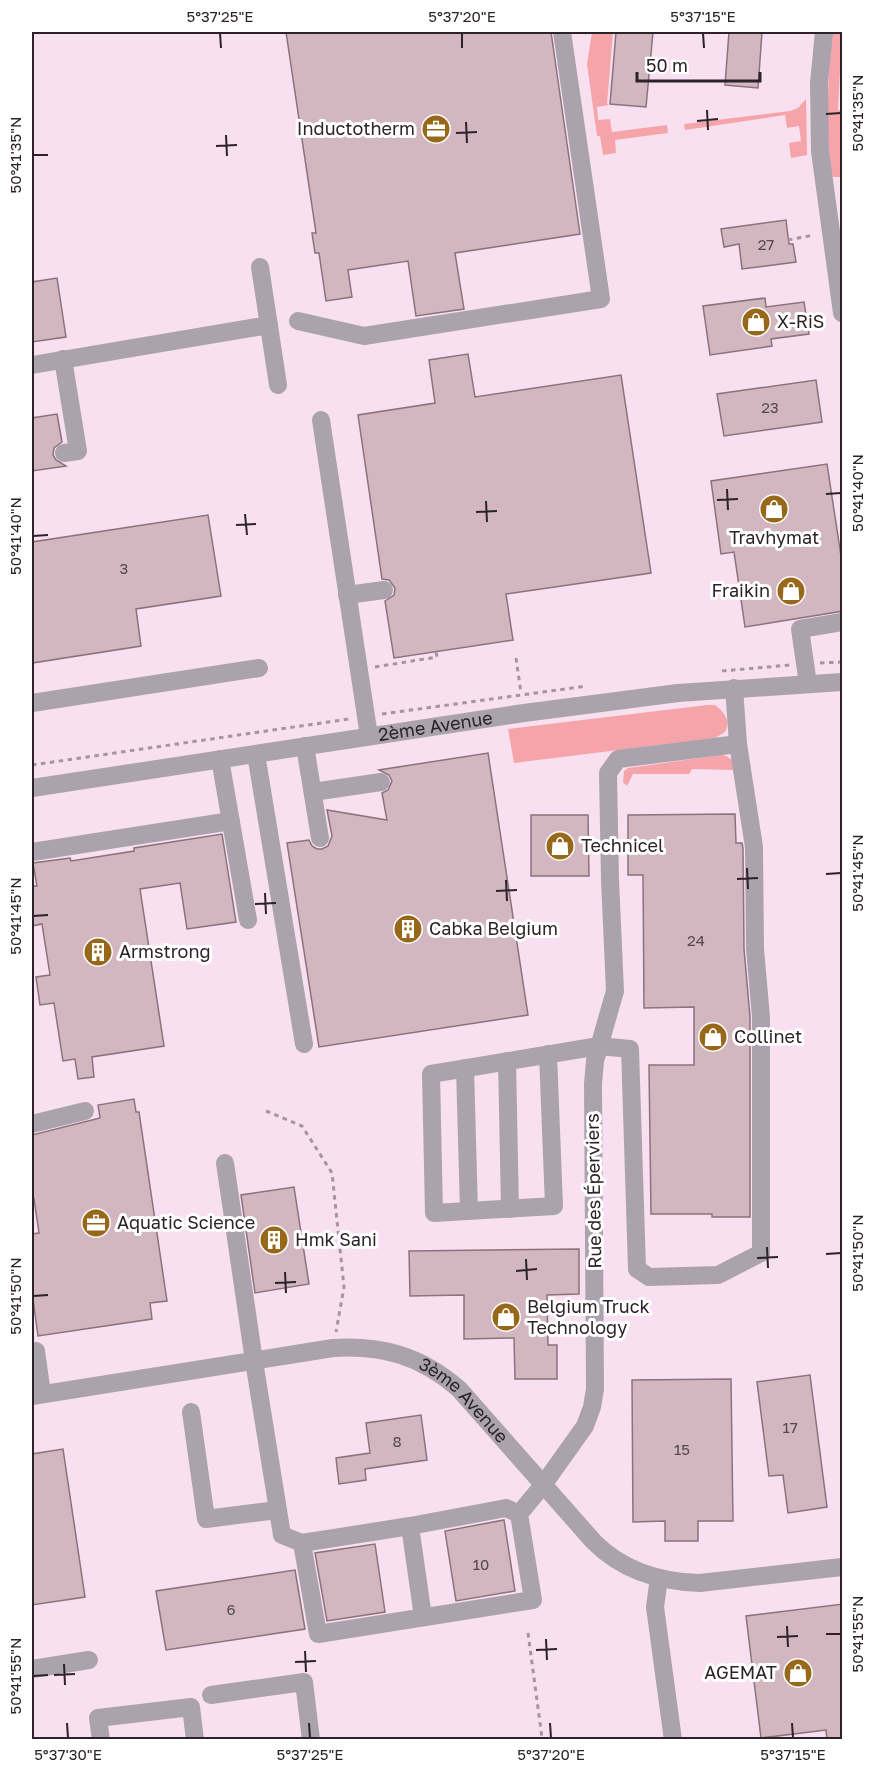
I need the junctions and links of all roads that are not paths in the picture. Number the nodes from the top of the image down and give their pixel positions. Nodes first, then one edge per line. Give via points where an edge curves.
1 (562, 32) edge
2 (824, 32) edge
3 (837, 233) edge
4 (260, 267) dead end
5 (843, 313) edge
6 (298, 321) dead end
7 (270, 325) junction
8 (63, 360) junction
9 (32, 365) edge
10 (278, 386) dead end
11 (321, 420) dead end
12 (64, 453) dead end
13 (384, 590) dead end
14 (347, 595) junction
15 (843, 622) edge
16 (259, 668) dead end
17 (843, 682) edge
18 (808, 684) junction
19 (734, 688) junction
20 (32, 703) edge
21 (369, 736) junction
22 (738, 744) junction
23 (305, 746) junction
24 (256, 754) junction
25 (220, 759) junction
26 (381, 782) dead end
27 (32, 788) edge
28 (313, 792) junction
29 (231, 821) junction
30 (320, 838) dead end
31 (32, 852) edge
32 (248, 921) dead end
33 (304, 1044) dead end
34 (597, 1053) junction
35 (548, 1054) junction
36 (507, 1061) junction
37 (465, 1068) junction
38 (85, 1111) dead end
39 (32, 1125) edge
40 (225, 1163) dead end
41 (510, 1209) junction
42 (469, 1211) junction
43 (32, 1352) edge
44 (254, 1361) junction
45 (37, 1395) edge
46 (191, 1412) dead end
47 (543, 1485) junction
48 (278, 1510) junction
49 (519, 1514) junction
50 (410, 1526) junction
51 (302, 1543) junction
52 (843, 1567) edge
53 (659, 1578) junction
54 (423, 1617) junction
55 (89, 1660) dead end
56 (32, 1669) edge
57 (211, 1695) dead end
58 (101, 1740) edge
59 (195, 1740) edge
60 (311, 1740) edge
61 (673, 1740) edge

1 - 6 street via 601,299 364,336
2 - 3 street via 818,118 820,151
3 - 5 street
4 - 7 street
7 - 8 street
7 - 10 street
8 - 9 street
8 - 12 street via 78,451
11 - 14 street
13 - 14 street
14 - 21 street
15 - 18 street via 800,629
16 - 20 street
17 - 18 street, 2ème Avenue
18 - 19 street, 2ème Avenue
19 - 21 street, 2ème Avenue
19 - 22 street
21 - 23 street, 2ème Avenue
22 - 34 street, Rue des Éperviers via 618,759 608,773 615,991
22 - 34 street via 754,847 760,1017 761,1253 718,1275 649,1277 637,1269 630,1049
23 - 24 street, 2ème Avenue
23 - 28 street
24 - 25 street, 2ème Avenue
24 - 33 street
25 - 27 street, 2ème Avenue
25 - 29 street
26 - 28 street
28 - 30 street
29 - 31 street
29 - 32 street
34 - 35 street
34 - 47 street, Rue des Éperviers via 593,1084 595,1389 585,1426
35 - 36 street
35 - 41 street via 554,1206
36 - 37 street
36 - 41 street
37 - 42 street
37 - 42 street via 431,1074 434,1213
38 - 39 street
40 - 44 street
41 - 42 street
43 - 45 street via 36,1352
44 - 45 street, 3ème Avenue
44 - 47 street, 3ème Avenue via 333,1348 402,1354 442,1374 459,1389
44 - 48 street
46 - 48 street via 206,1519
47 - 49 street, Rue des Éperviers
47 - 53 street, 3ème Avenue via 610,1557
48 - 51 street via 282,1534
49 - 50 street via 506,1508
49 - 54 street via 533,1600
50 - 51 street
50 - 54 street
51 - 54 street via 318,1634
52 - 53 street, 3ème Avenue via 700,1583
53 - 61 street via 655,1607
55 - 56 street
57 - 60 street via 304,1682
58 - 59 street via 98,1718 191,1707

